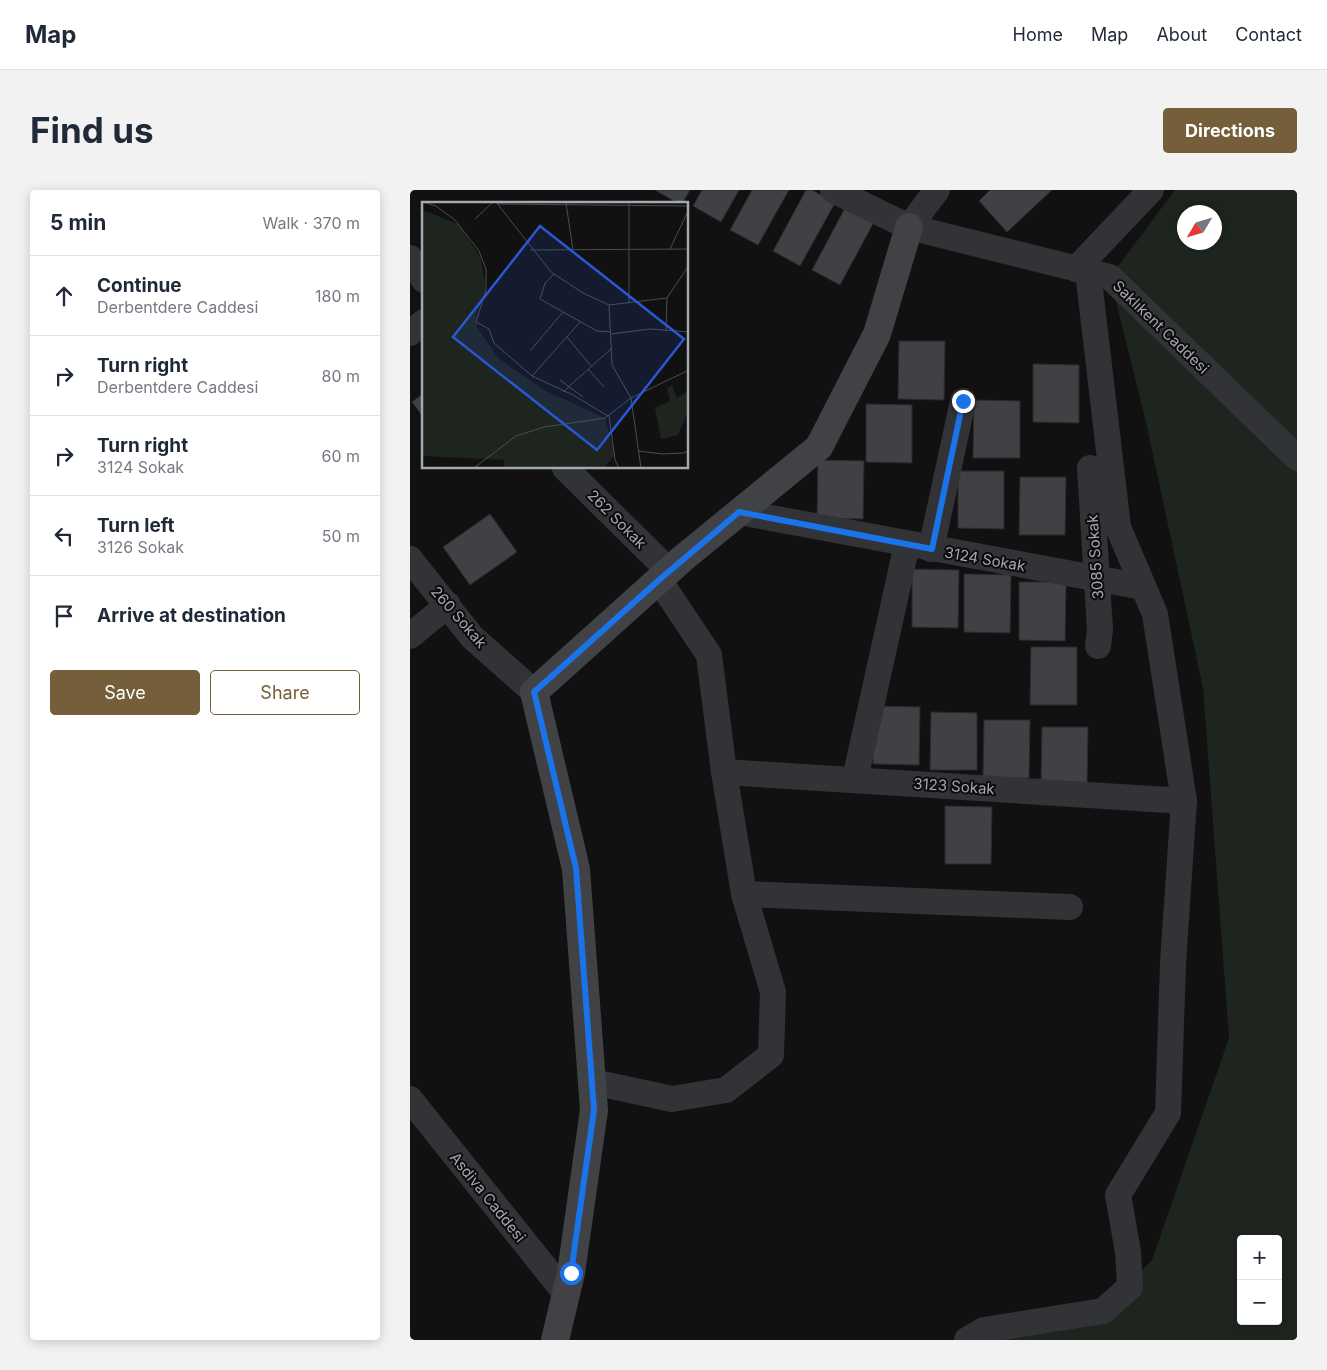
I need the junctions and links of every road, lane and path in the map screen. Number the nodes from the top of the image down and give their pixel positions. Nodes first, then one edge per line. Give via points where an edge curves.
1 (833, 190) edge
2 (937, 190) edge
3 (1151, 190) edge
4 (909, 228) junction
5 (410, 258) edge
6 (1082, 270) junction
7 (422, 277) edge
8 (422, 324) edge
9 (410, 333) edge
10 (963, 401) dead end
11 (1297, 458) edge
12 (1090, 468) dead end
13 (566, 469) edge
14 (739, 512) junction
15 (919, 546) junction
16 (410, 559) edge
17 (664, 575) junction
18 (1096, 579) junction
19 (1143, 588) junction
20 (448, 605) junction
21 (410, 636) edge
22 (1098, 646) dead end
23 (534, 692) junction
24 (724, 772) junction
25 (855, 779) junction
26 (1184, 801) junction
27 (744, 894) junction
28 (1070, 907) dead end
29 (592, 1082) junction
30 (410, 1099) edge
31 (566, 1294) junction
32 (555, 1340) edge
33 (967, 1340) edge

1 - 4 street, Saklıkent Caddesi
2 - 4 street
3 - 6 street
4 - 6 street, Saklıkent Caddesi
4 - 14 street via 876,334 819,447
5 - 7 street
6 - 11 street, Saklıkent Caddesi via 1110,277
6 - 19 street via 1118,527
8 - 9 street
10 - 15 street
12 - 18 street, 3085 Sokak
13 - 17 street, 262 Sokak
14 - 15 street, 3124 Sokak
14 - 17 street
15 - 18 street, 3124 Sokak
15 - 25 street
16 - 20 street, 260 Sokak
17 - 23 street
17 - 24 street, 262 Sokak via 709,655
18 - 19 street, 3124 Sokak
18 - 22 street, 3085 Sokak
19 - 26 street via 1154,614
20 - 21 street
20 - 23 street, 260 Sokak via 472,637
23 - 29 street via 576,868
24 - 25 street, 3123 Sokak
24 - 27 street, 262 Sokak
25 - 26 street, 3123 Sokak
26 - 33 street via 1173,963 1168,1113 1118,1195 1128,1252 1130,1287 1103,1310 984,1330
27 - 28 street
27 - 29 street, 262 Sokak via 773,992 771,1055 726,1090 672,1099
29 - 31 street via 594,1110
30 - 31 street, Asdiva Caddesi
31 - 32 street

